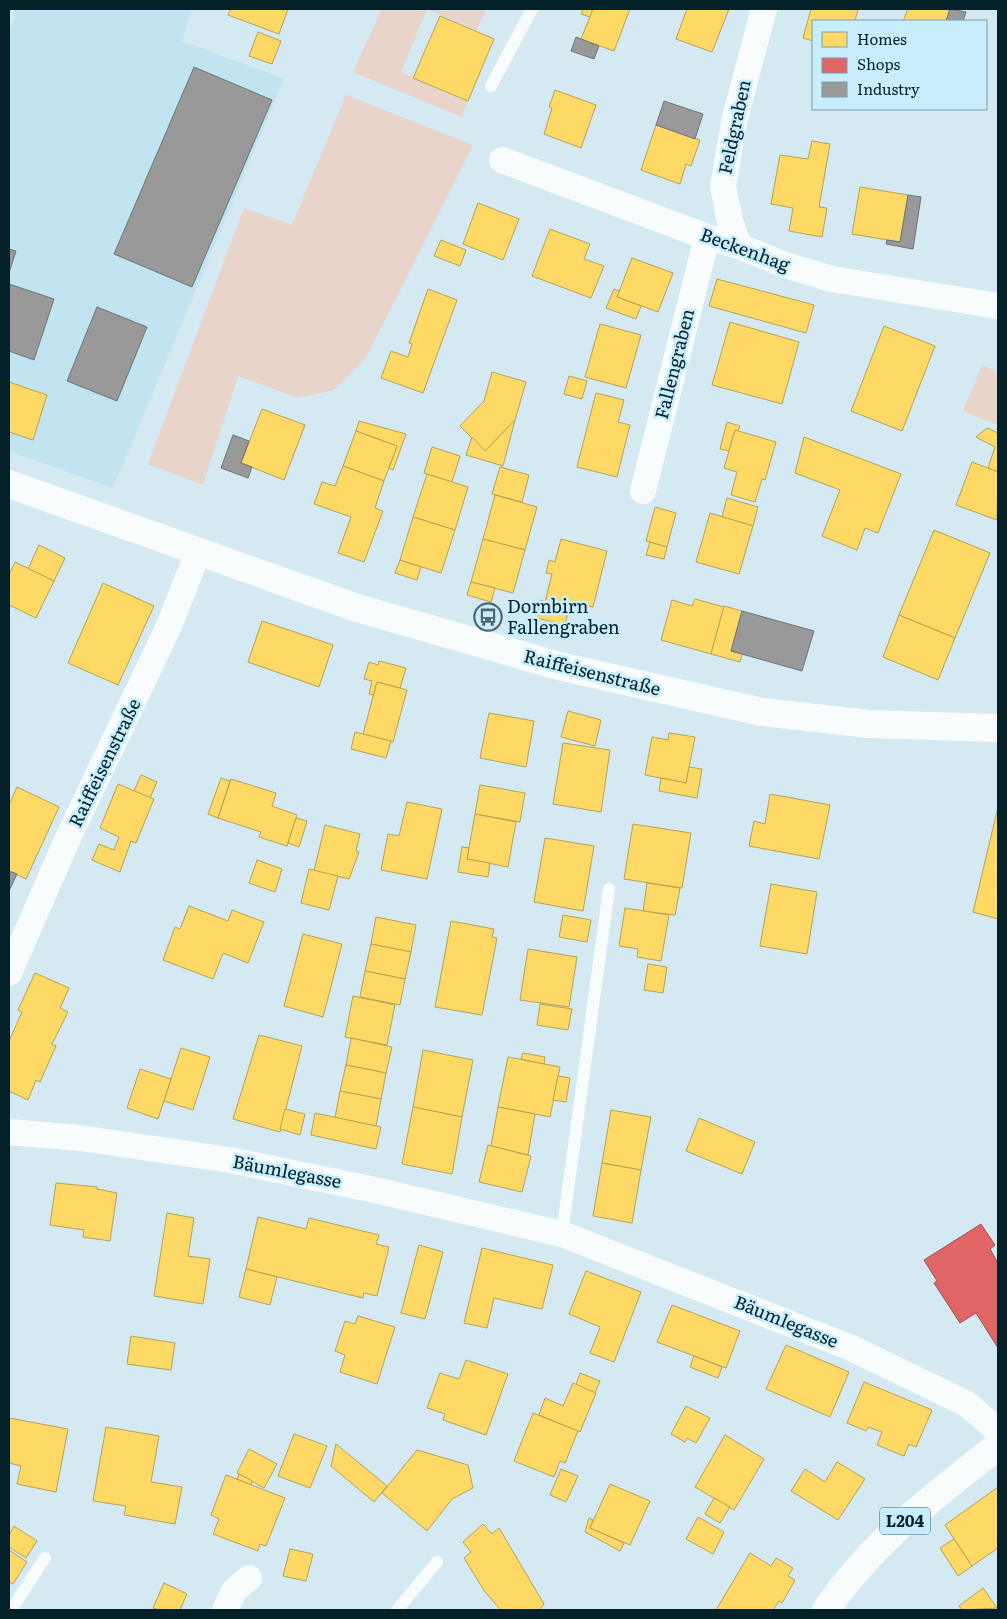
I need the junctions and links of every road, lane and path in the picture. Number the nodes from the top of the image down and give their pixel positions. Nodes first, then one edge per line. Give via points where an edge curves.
1 (532, 9) edge
2 (764, 9) edge
3 (491, 86) dead end
4 (502, 160) dead end
5 (707, 237) junction
6 (739, 246) junction
7 (998, 306) edge
8 (9, 484) edge
9 (643, 491) dead end
10 (198, 552) junction
11 (998, 728) edge
12 (609, 889) dead end
13 (9, 973) edge
14 (9, 1132) edge
15 (562, 1234) junction
16 (998, 1431) edge
17 (998, 1446) edge
18 (44, 1558) dead end
19 (437, 1562) dead end
20 (249, 1578) dead end
21 (11, 1610) edge
22 (225, 1610) edge
23 (397, 1610) edge
24 (826, 1610) edge

1 - 3 lane
2 - 6 street, Feldgraben via 735,118 724,186 730,221
4 - 5 street, Beckenhag
5 - 6 street, Beckenhag
5 - 9 street, Fallengraben
6 - 7 street, Beckenhag via 785,266 832,279
8 - 10 street, Raiffeisenstraße
10 - 11 street, Raiffeisenstraße via 368,611 559,666 714,702 762,712 855,723
10 - 13 street, Raiffeisenstraße via 169,626 68,838
12 - 15 lane
14 - 15 street, Bäumlegasse via 80,1138 230,1160
15 - 16 street, Bäumlegasse via 850,1347 967,1404
17 - 24 street, L204 via 916,1511 864,1560
18 - 21 lane
19 - 23 lane
20 - 22 street via 234,1591

